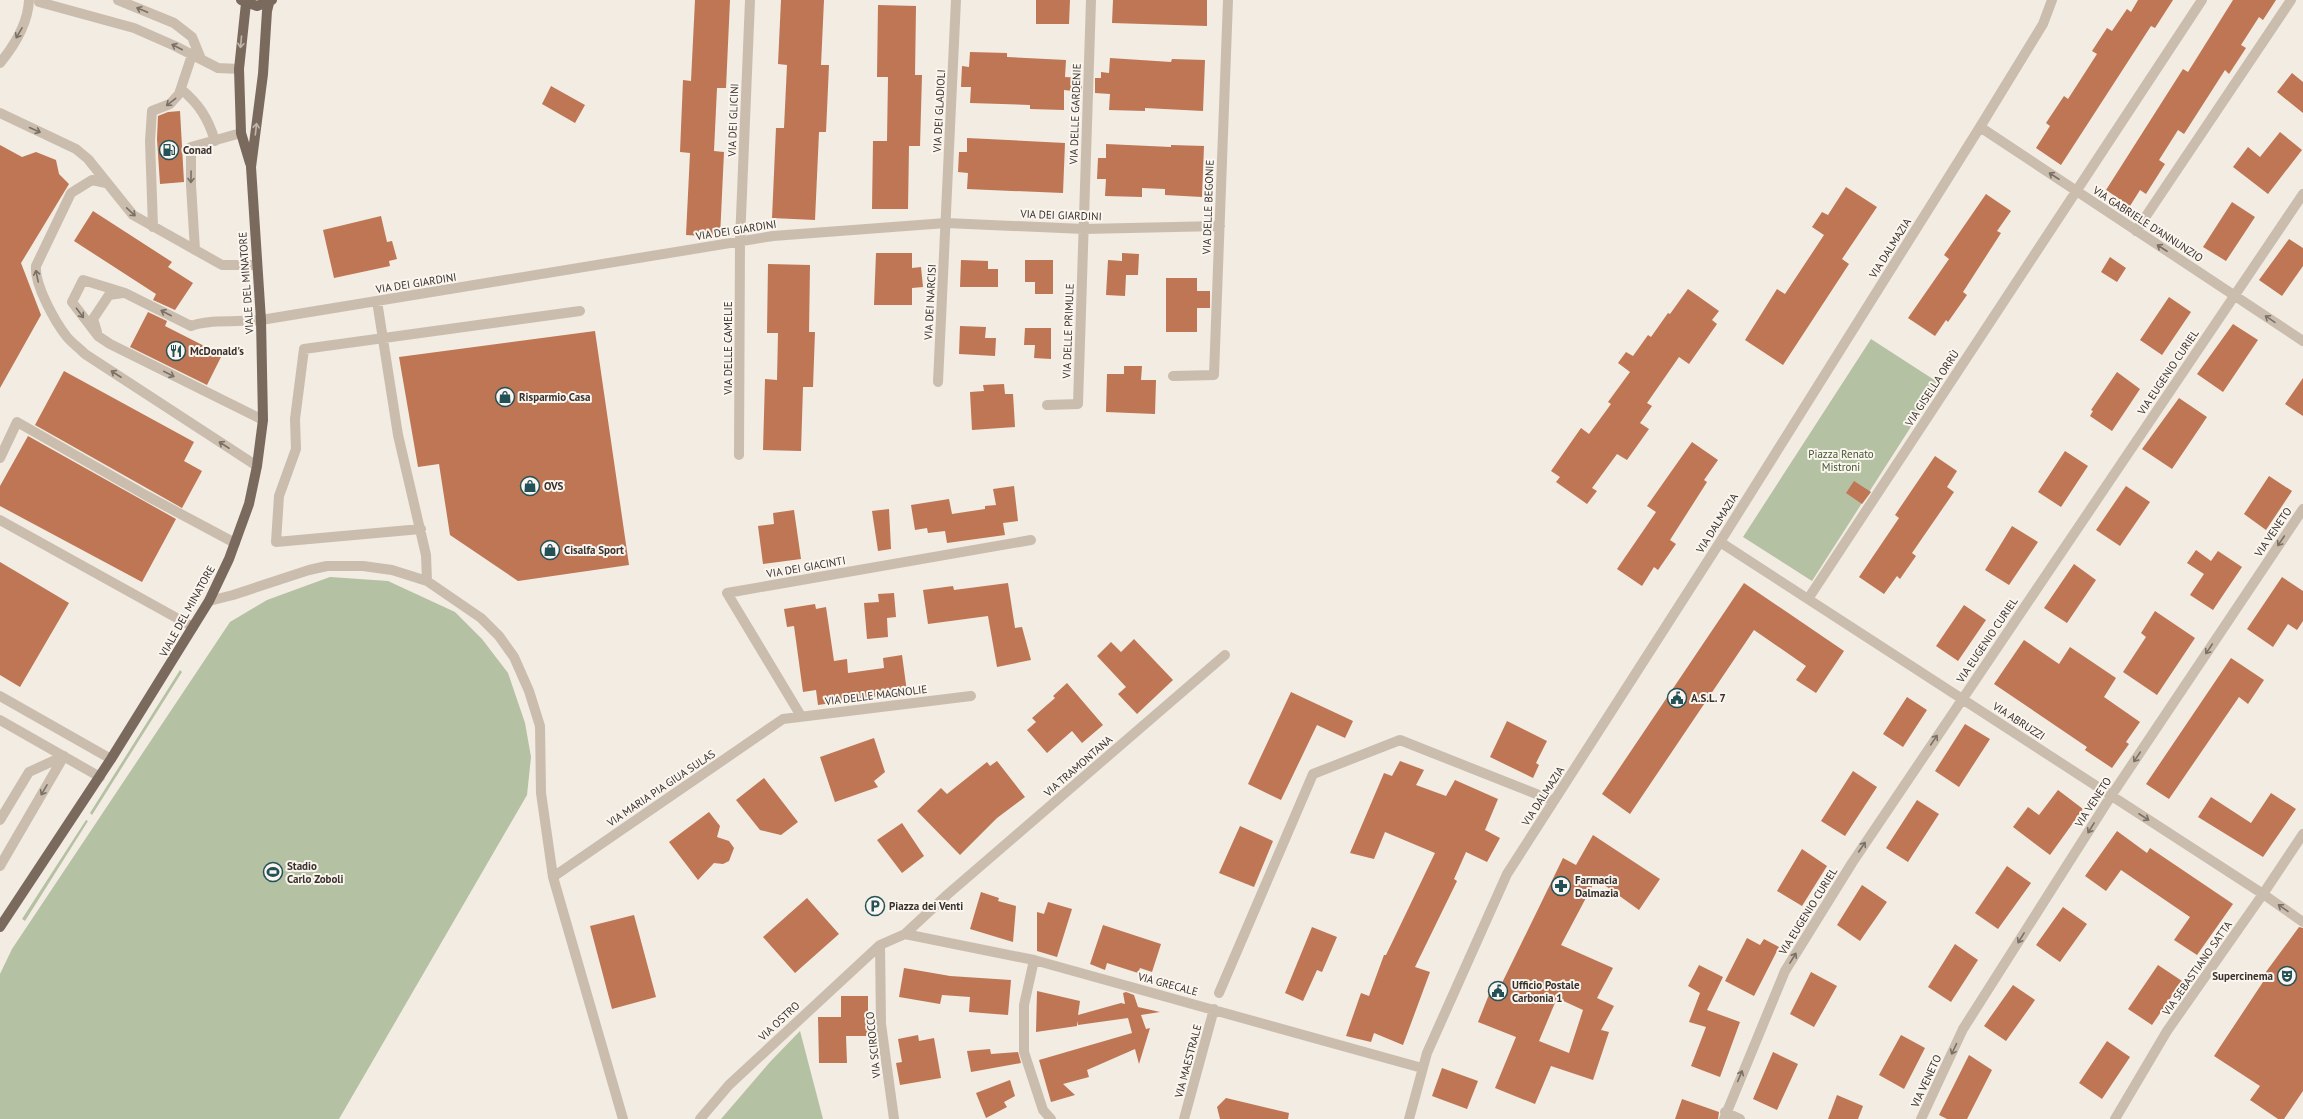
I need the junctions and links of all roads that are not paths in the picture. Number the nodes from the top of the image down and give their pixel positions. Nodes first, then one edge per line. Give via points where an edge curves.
1 (29, 0) edge
2 (118, 0) edge
3 (750, 0) edge
4 (956, 0) edge
5 (1091, 0) edge
6 (1228, 0) edge
7 (2052, 0) edge
8 (2202, 0) edge
9 (2290, 0) edge
10 (39, 2) dead end
11 (244, 2) edge
12 (271, 2) edge
13 (196, 57) junction
14 (0, 63) edge
15 (239, 69) junction
16 (181, 89) junction
17 (0, 113) edge
18 (1980, 127) junction
19 (240, 133) junction
20 (215, 141) junction
21 (251, 167) junction
22 (106, 183) junction
23 (2076, 191) junction
24 (2303, 194) edge
25 (946, 223) junction
26 (1220, 226) junction
27 (153, 227) junction
28 (1084, 229) junction
29 (2136, 231) junction
30 (740, 241) junction
31 (195, 250) junction
32 (258, 265) junction
33 (125, 293) junction
34 (2234, 296) junction
35 (377, 301) junction
36 (580, 311) dead end
37 (261, 320) junction
38 (98, 336) junction
39 (382, 337) junction
40 (2303, 341) edge
41 (1173, 376) dead end
42 (938, 382) dead end
43 (1047, 404) dead end
44 (263, 420) junction
45 (739, 455) dead end
46 (0, 458) edge
47 (257, 466) junction
48 (2303, 509) edge
49 (0, 520) edge
50 (421, 529) junction
51 (1031, 540) dead end
52 (1720, 542) junction
53 (234, 543) junction
54 (427, 581) junction
55 (1808, 599) junction
56 (209, 601) junction
57 (194, 627) junction
58 (1225, 655) dead end
59 (0, 696) edge
60 (971, 696) dead end
61 (1962, 698) junction
62 (801, 716) junction
63 (783, 719) joint
64 (0, 720) edge
65 (64, 756) junction
66 (111, 759) junction
67 (100, 777) junction
68 (2112, 796) junction
69 (1554, 801) junction
70 (0, 820) edge
71 (2303, 834) edge
72 (0, 866) edge
73 (553, 877) junction
74 (2263, 894) junction
75 (2303, 922) edge
76 (0, 927) edge
77 (905, 934) junction
78 (880, 945) junction
79 (1034, 960) junction
80 (1219, 993) dead end
81 (1214, 1009) junction
82 (1422, 1068) junction
83 (1724, 1116) edge
84 (623, 1119) edge
85 (700, 1119) edge
86 (894, 1119) edge
87 (1051, 1119) edge
88 (1184, 1119) edge
89 (1409, 1119) edge
90 (1740, 1119) edge
91 (1922, 1119) edge
92 (2115, 1119) edge

1 -> 14 street via 22,28
13 -> 2 street via 192,37 174,23
3 - 30 street, VIA DEI GLICINI
4 - 25 street, VIA DEI GLADIOLI
5 - 28 street, VIA DELLE GARDENIE
6 - 26 street, VIA DELLE BEGONIE
7 - 18 street, VIA DALMAZIA via 2043,24
8 - 23 street, VIA GISELLA ORRÙ
9 - 29 street
13 -> 10 street via 134,28
11 - 12 main road via 257,6
11 -> 15 main road, VIALE DEL MINATORE
21 -> 12 main road, VIALE DEL MINATORE via 263,74 266,11
13 - 15 street via 218,68
13 - 16 street
15 - 19 main road, VIALE DEL MINATORE
16 - 20 street via 203,110
16 -> 27 street via 170,104 152,111 150,141
17 -> 22 street via 76,149 88,159
23 -> 18 street, VIA GABRIELE D'ANNUNZIO
18 - 52 street, VIA DALMAZIA
19 - 20 street
19 - 21 main road, VIALE DEL MINATORE
20 -> 31 street via 191,147
21 - 32 main road, VIALE DEL MINATORE
22 -> 27 street via 133,216
47 -> 22 street via 85,354 60,328 41,290 35,273 36,266 71,194 92,180
23 - 29 street, VIA GABRIELE D'ANNUNZIO
23 - 55 street, VIA GISELLA ORRÙ
24 - 34 street, VIA EUGENIO CURIEL
25 - 28 street, VIA DEI GIARDINI
25 - 30 street, VIA DEI GIARDINI via 773,236
25 - 42 street, VIA DEI NARCISI
26 - 28 street, VIA DEI GIARDINI
26 - 41 street, VIA DELLE BEGONIE via 1214,375
27 - 31 street
28 - 43 street, VIA DELLE PRIMULE via 1078,404
34 -> 29 street, VIA GABRIELE D'ANNUNZIO
30 - 35 street, VIA DEI GIARDINI
30 - 45 street, VIA DELLE CAMELIE
31 - 32 street via 222,266
32 - 37 main road, VIALE DEL MINATORE
37 -> 33 street, VIA DEI GIARDINI via 235,323 201,322 191,326
33 - 38 street via 109,295 99,308 94,319
33 -> 38 street, VIA DEI GIARDINI via 83,280 72,302
40 -> 34 street, VIA GABRIELE D'ANNUNZIO
34 - 61 street, VIA EUGENIO CURIEL
35 - 37 street, VIA DEI GIARDINI
35 - 39 street
36 - 39 street
37 - 44 main road, VIALE DEL MINATORE
38 -> 44 street
39 - 50 street via 398,435
39 - 50 street via 304,348 295,419 296,449 279,496 276,542
44 - 47 main road, VIALE DEL MINATORE
46 - 53 street via 17,422 140,493
47 - 53 main road, VIALE DEL MINATORE via 249,504
48 -> 68 street, VIA VENETO
49 - 57 street
50 - 54 street
51 - 62 street, VIA DEI GIACINTI via 727,592
52 - 55 street, VIA ABRUZZI
52 - 69 street, VIA DALMAZIA
53 - 56 main road, VIALE DEL MINATORE
54 - 56 street via 392,570 363,566 327,566
54 - 73 street via 481,618 499,636 514,657 529,691 540,726 541,793
55 - 61 street, VIA ABRUZZI
56 - 57 main road, VIALE DEL MINATORE
57 - 66 main road, VIALE DEL MINATORE
58 - 77 street, VIA TRAMONTANA
59 - 66 street
60 - 62 street, VIA DELLE MAGNOLIE
61 - 68 street, VIA ABRUZZI
83 -> 61 street, VIA EUGENIO CURIEL via 1785,971 1852,863
62 - 63 street, VIA DELLE MAGNOLIE
63 - 73 street, VIA MARIA PIA GIUA SULAS
64 - 65 street
65 - 67 street
65 - 70 street via 29,772
65 -> 72 street
66 - 67 main road, VIALE DEL MINATORE
67 - 76 main road, VIALE DEL MINATORE
68 -> 74 street, VIA ABRUZZI
68 -> 91 street, VIA VENETO via 1963,1029
69 - 80 street via 1400,740 1313,774
69 - 82 street, VIA DALMAZIA via 1507,874
71 - 74 street, VIA SEBASTIANO SATTA
73 - 84 street
75 -> 74 street, VIA ABRUZZI
74 - 92 street, VIA SEBASTIANO SATTA via 2167,1031
77 - 78 street
77 - 79 street, VIA GRECALE
78 - 85 street, VIA OSTRO via 729,1085
78 - 86 street, VIA SCIROCCO via 880,1024
79 - 81 street, VIA GRECALE
79 - 87 street via 1024,1005 1024,1052 1043,1110
81 - 82 street, VIA GRECALE
81 - 88 street, VIA MAESTRALE
82 - 89 street, VIA DALMAZIA
83 - 90 street

